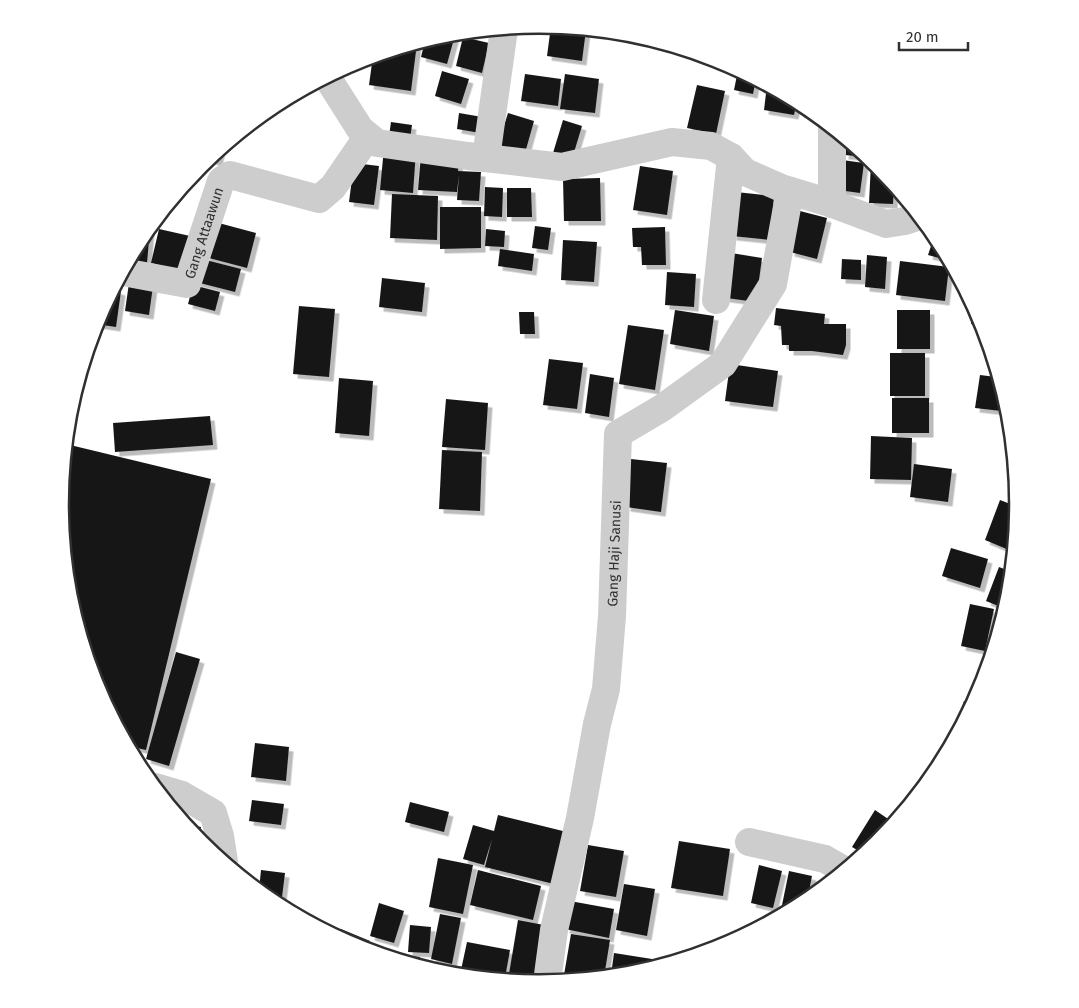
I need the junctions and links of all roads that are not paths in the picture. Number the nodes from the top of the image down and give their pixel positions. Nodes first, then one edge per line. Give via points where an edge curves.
1 (503, 36) edge
2 (331, 83) edge
3 (368, 136) junction
4 (832, 136) edge
5 (486, 158) junction
6 (731, 158) junction
7 (790, 191) junction
8 (832, 204) junction
9 (913, 218) edge
10 (130, 273) edge
11 (716, 300) dead end
12 (166, 790) edge
13 (749, 842) dead end
14 (222, 852) edge
15 (839, 867) edge
16 (548, 974) edge

1 - 5 street
2 - 3 street via 360,129
3 - 5 street via 377,143
3 - 10 street, Gang Attaawun via 333,187 319,199 230,175 221,181 187,284
4 - 8 street
5 - 6 street via 562,167 672,142 711,146
6 - 7 street via 746,172
6 - 11 street
7 - 8 street
7 - 16 street, Gang Haji Sanusi via 773,284 723,364 662,408 618,434 616,534 606,689 554,930
8 - 9 street via 886,224
12 - 14 street via 182,794 212,813
13 - 15 street via 825,859

